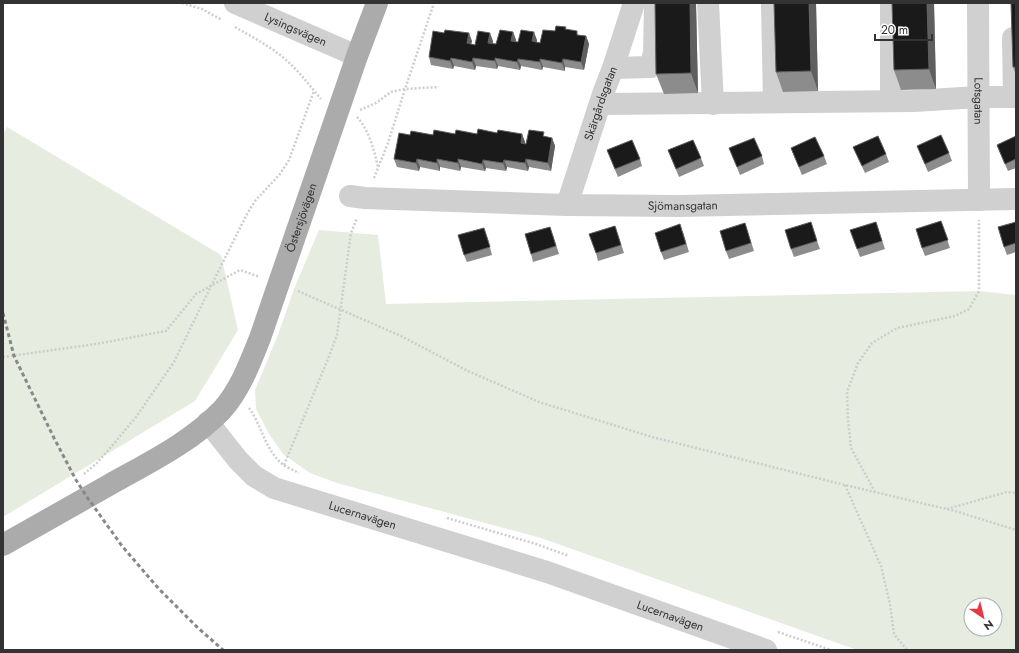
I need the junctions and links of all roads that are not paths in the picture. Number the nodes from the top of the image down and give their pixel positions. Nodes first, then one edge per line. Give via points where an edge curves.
1 (377, 3) edge
2 (708, 3) edge
3 (891, 3) edge
4 (978, 3) edge
5 (645, 5) edge
6 (772, 6) dead end
7 (230, 12) edge
8 (1012, 21) edge
9 (357, 56) junction
10 (613, 68) junction
11 (978, 97) junction
12 (1015, 97) edge
13 (891, 101) junction
14 (774, 102) junction
15 (600, 104) junction
16 (713, 104) junction
17 (358, 197) road end
18 (1016, 199) edge
19 (979, 200) junction
20 (567, 205) junction
21 (208, 422) junction
22 (3, 545) edge
23 (770, 641) edge

1 - 9 main road, Östersjövägen
2 - 16 street
3 - 13 street
4 - 11 street, Lotsgatan
5 - 10 street, Skärgårdsgatan
5 - 10 street via 654,52 651,67
6 - 14 street
7 - 9 street, Lysingsvägen
8 - 12 street
9 - 21 main road, Östersjövägen via 347,111 248,368 233,395
10 - 15 street, Skärgårdsgatan
11 - 12 street
11 - 13 street
11 - 19 street, Lotsgatan
13 - 14 street
14 - 16 street
15 - 16 street
15 - 20 street, Skärgårdsgatan
17 - 20 street, Sjömansgatan
18 - 19 street, Sjömansgatan
19 - 20 street, Sjömansgatan via 679,206
21 - 22 main road via 188,439 156,459
21 - 23 street, Lucernavägen via 254,476 274,488

